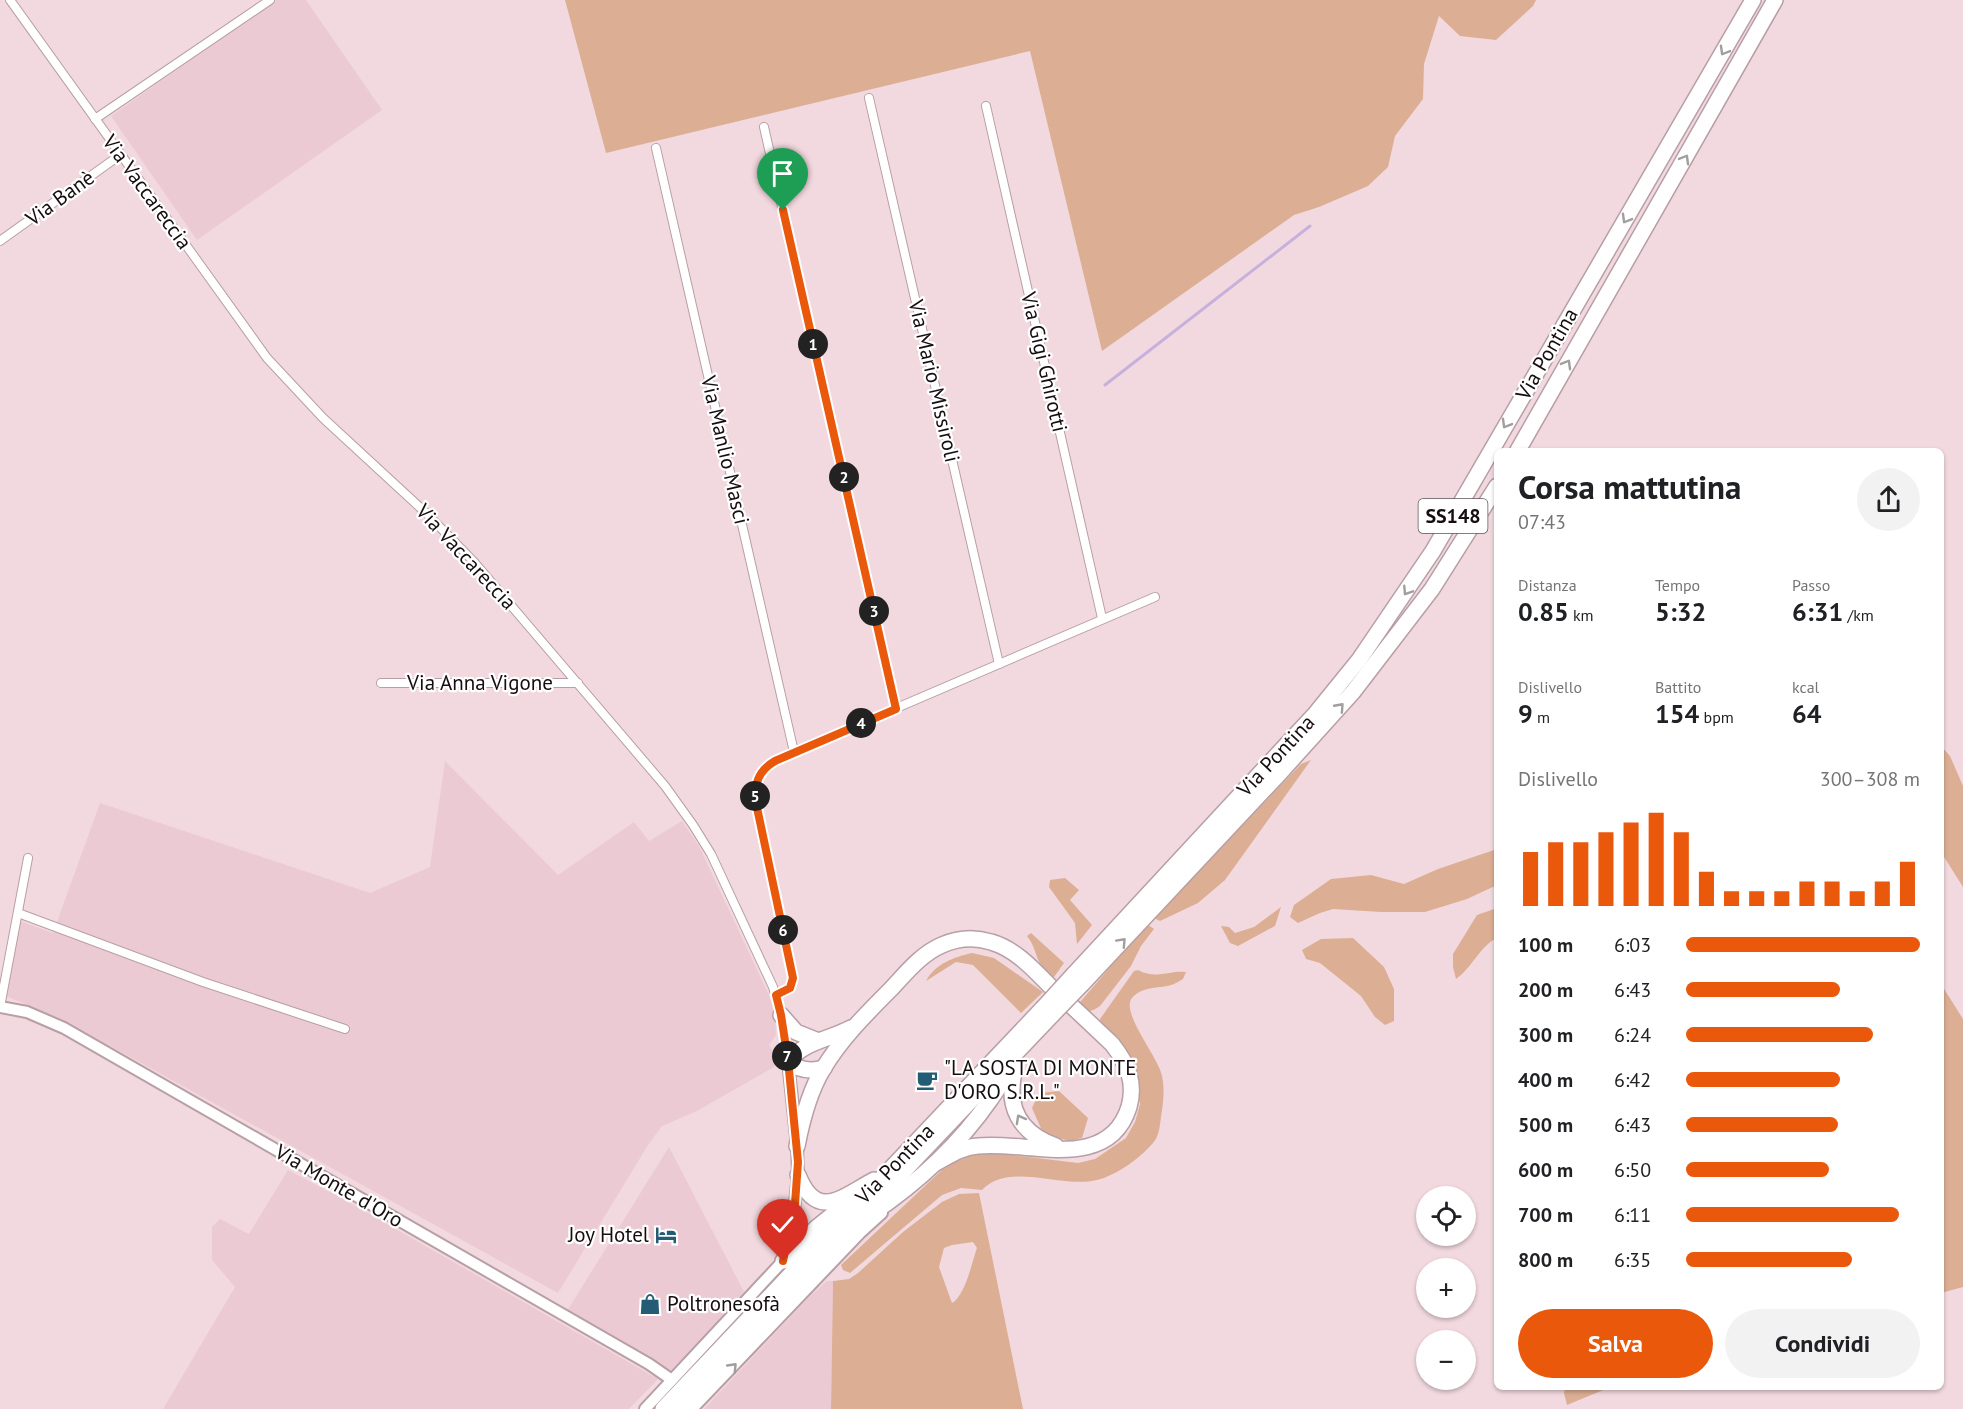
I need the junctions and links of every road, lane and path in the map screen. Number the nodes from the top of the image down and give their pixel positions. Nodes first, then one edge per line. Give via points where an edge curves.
1 (10, 0) edge
2 (270, 0) edge
3 (1753, 0) edge
4 (1775, 0) edge
5 (868, 98) dead end
6 (986, 106) dead end
7 (95, 119) junction
8 (764, 126) dead end
9 (656, 148) dead end
10 (120, 154) junction
11 (0, 241) edge
12 (1519, 448) edge
13 (1494, 491) edge
14 (1155, 597) dead end
15 (1102, 618) junction
16 (999, 664) junction
17 (381, 683) dead end
18 (578, 683) junction
19 (896, 709) junction
20 (794, 752) junction
21 (28, 858) dead end
22 (18, 912) junction
23 (1078, 979) junction
24 (776, 995) junction
25 (0, 1007) edge
26 (1047, 1012) junction
27 (781, 1015) junction
28 (854, 1027) junction
29 (345, 1029) dead end
30 (816, 1040) junction
31 (788, 1060) junction
32 (1018, 1060) junction
33 (824, 1068) junction
34 (797, 1146) junction
35 (1067, 1150) junction
36 (936, 1163) junction
37 (798, 1174) junction
38 (885, 1174) junction
39 (903, 1193) junction
40 (846, 1231) junction
41 (783, 1261) junction
42 (672, 1380) junction
43 (645, 1409) edge
44 (663, 1409) edge
45 (678, 1409) edge
46 (692, 1409) edge

1 - 7 street, Via Vaccareccia
2 - 7 street
3 -> 23 highway, Via Pontina / SS148 via 1433,551 1372,642 1317,713
12 -> 4 highway, Via Pontina
5 - 16 street, Via Mario Missiroli
6 - 15 street, Via Gigi Ghirotti
7 - 10 street, Via Vaccareccia
8 - 19 street
9 - 20 street, Via Manlio Masci
10 - 11 street, Via Banè
10 - 18 street, Via Vaccareccia via 278,370 333,428 455,541
23 -> 13 highway, Via Pontina / SS148 via 1278,775 1353,692 1432,589
14 - 15 street
15 - 16 street
16 - 19 street
17 - 18 street, Via Anna Vigone
18 - 24 street, Via Vaccareccia via 652,770 699,834
19 - 20 street
20 - 24 street via 765,767 755,789 793,976 791,987
21 - 22 street
22 - 25 street
22 - 29 street via 204,982
23 - 26 highway, Via Pontina / SS148, bridge
24 - 27 street, Via Vaccareccia
25 - 42 street, Via Monte d'Oro via 27,1012 64,1028
26 - 32 highway
26 - 38 highway, Via Pontina / SS148
26 - 40 highway, Via Pontina / SS148
27 - 30 highway via 796,1032
27 - 31 street, Via Vaccareccia
28 - 30 highway via 832,1038
28 - 33 highway
28 - 35 highway via 917,962 937,947 973,939 1007,949 1112,1044 1129,1071 1131,1098 1120,1125 1101,1141
30 - 31 highway
31 - 33 highway via 804,1070
31 - 34 street, Via Vaccareccia
35 -> 32 highway via 1033,1136 1020,1120 1011,1092
32 - 36 highway via 978,1116
33 - 34 highway via 808,1104
34 - 37 street, Via Vaccareccia
35 - 36 highway via 979,1145
36 - 39 highway
37 - 38 highway via 808,1195 825,1202
37 - 41 street, Via Vaccareccia
38 - 41 highway via 840,1208
38 - 44 highway, Via Pontina / SS148
39 - 40 highway
46 -> 39 street, Via Pontina
40 - 45 highway, Via Pontina / SS148
41 - 42 street
42 - 43 street

